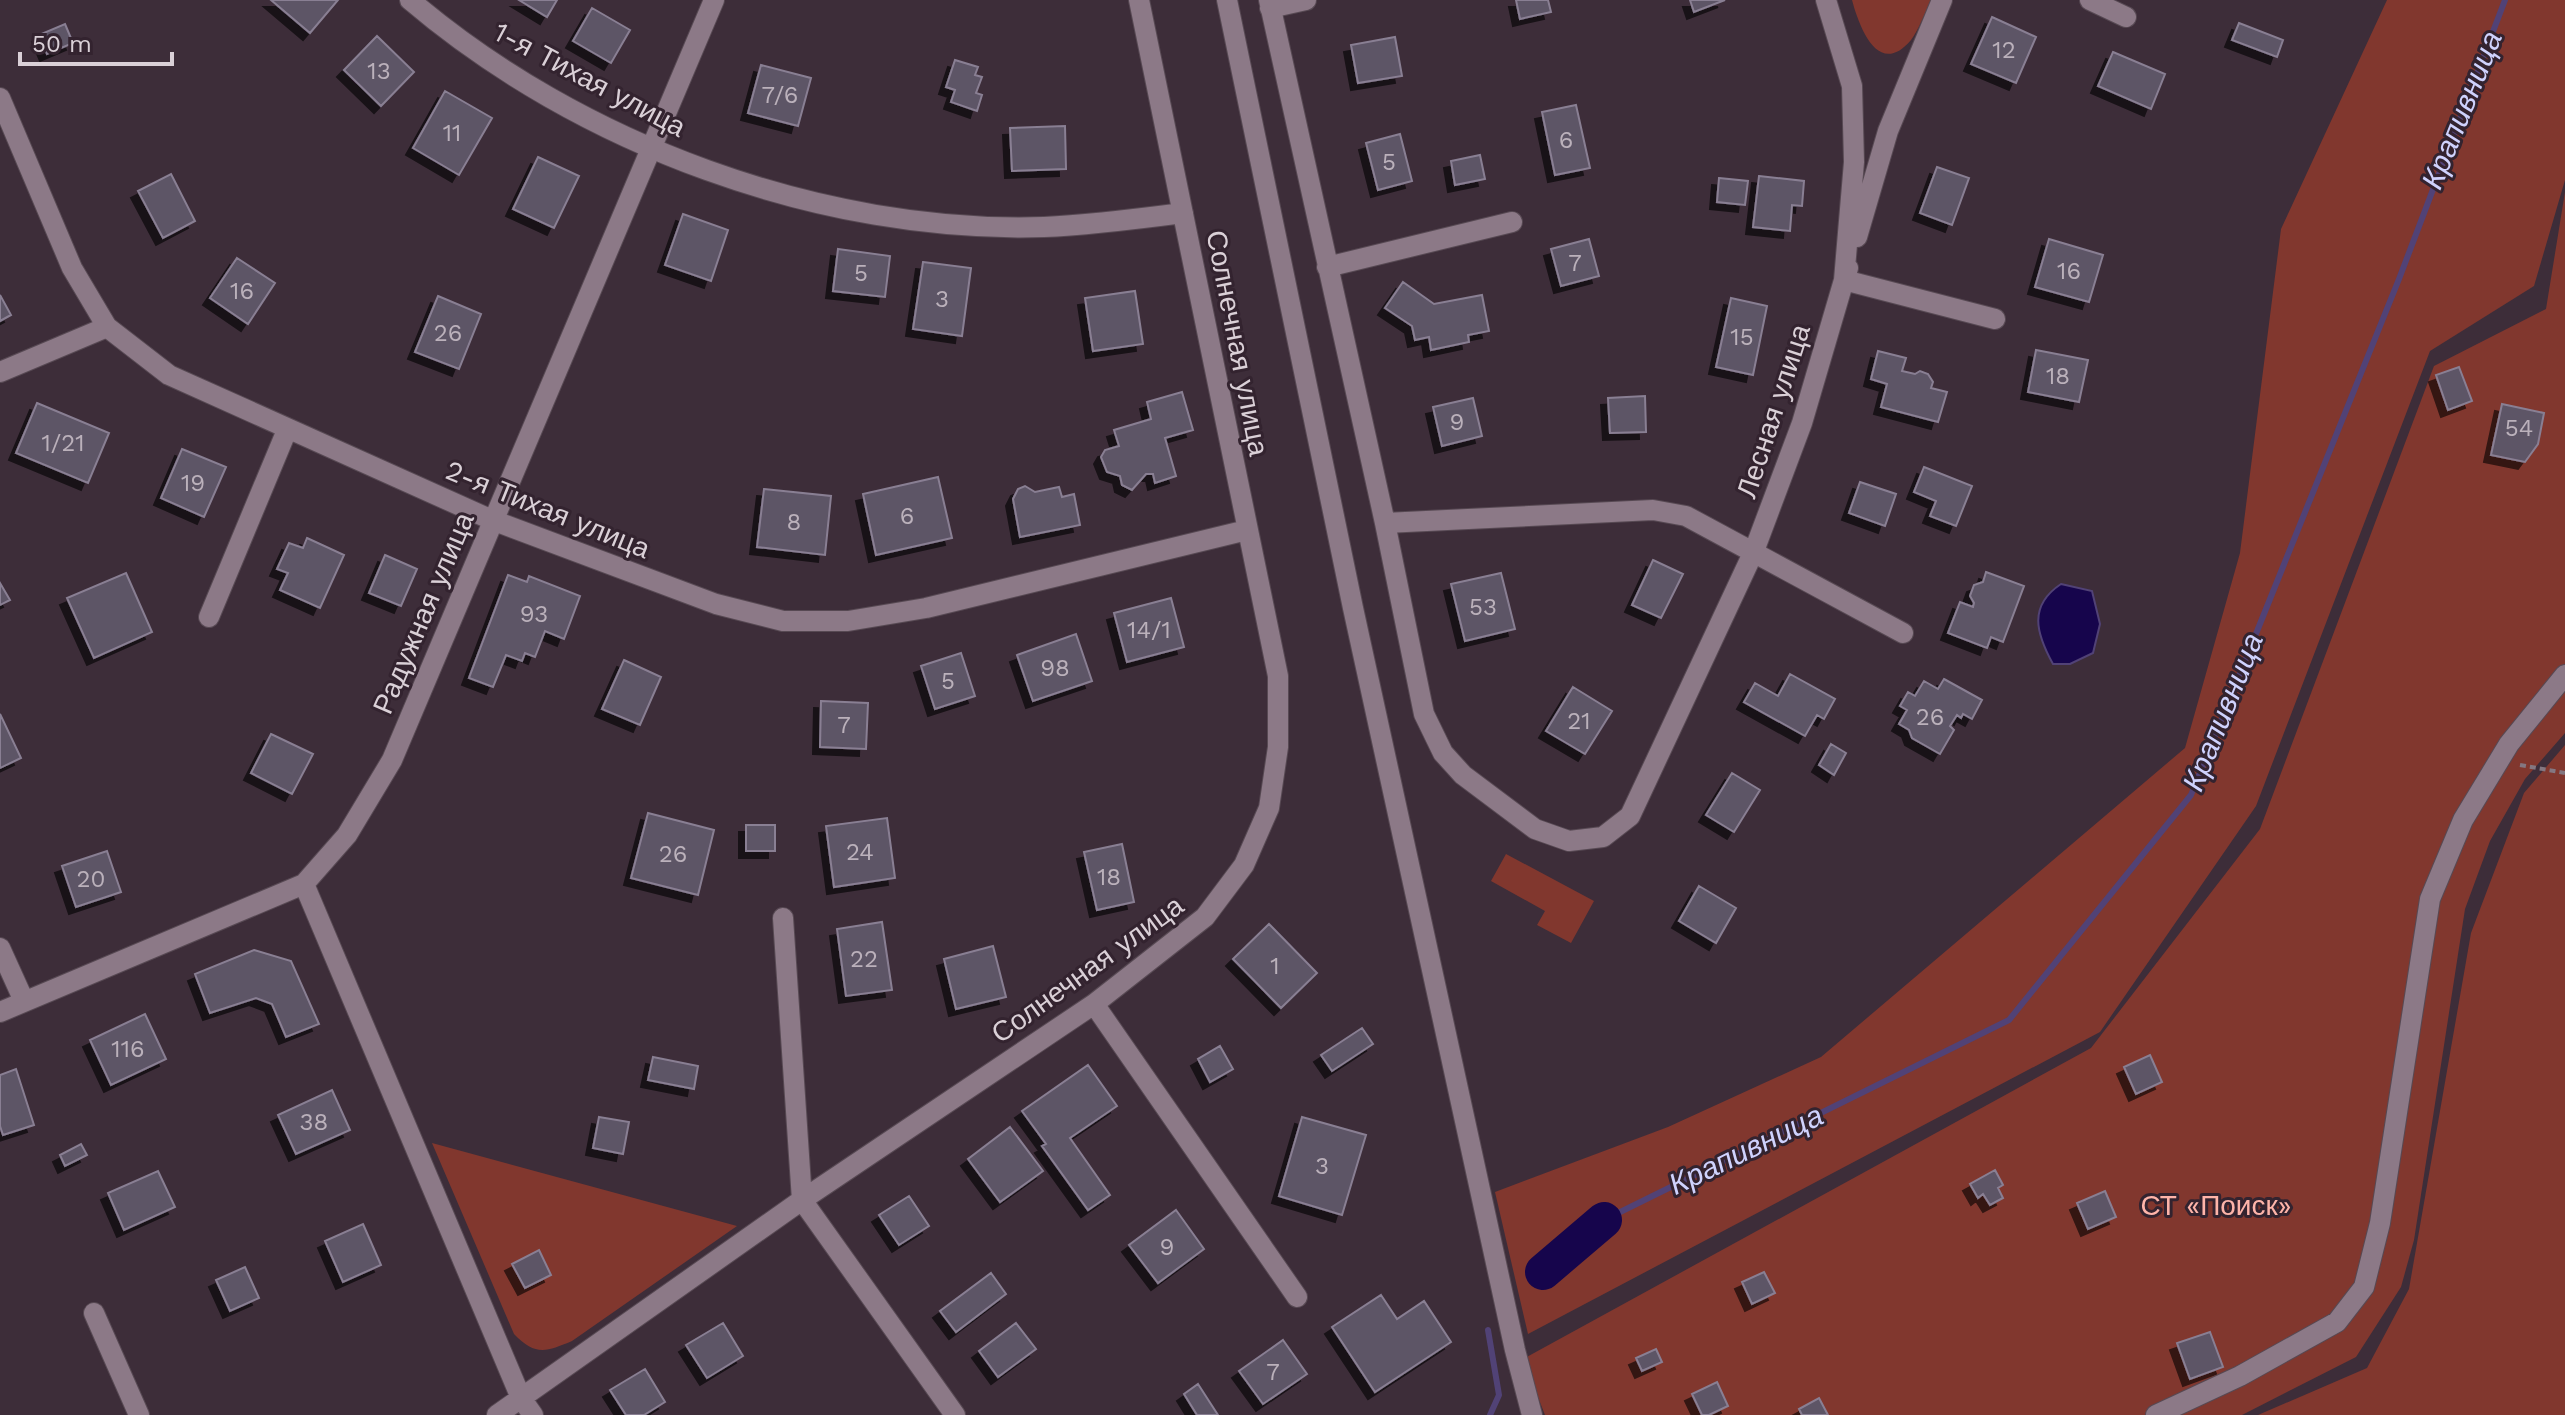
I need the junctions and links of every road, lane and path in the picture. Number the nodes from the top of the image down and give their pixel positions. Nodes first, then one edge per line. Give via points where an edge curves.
1 (410, 0) edge
2 (714, 0) edge
3 (1139, 0) edge
4 (1227, 0) edge
5 (1306, 0) edge
6 (1826, 0) edge
7 (1942, 0) edge
8 (2090, 0) edge
9 (1269, 4) edge
10 (2126, 17) dead end
11 (0, 98) edge
12 (650, 149) junction
13 (1183, 213) junction
14 (1512, 222) dead end
15 (1327, 267) junction
16 (1844, 280) junction
17 (1995, 319) dead end
18 (107, 327) junction
19 (0, 372) edge
20 (287, 430) junction
21 (492, 520) junction
22 (1385, 523) junction
23 (1247, 530) junction
24 (1754, 551) junction
25 (209, 617) dead end
26 (1903, 633) dead end
27 (2565, 675) edge
28 (2498, 762) junction
29 (2565, 773) edge
30 (304, 884) junction
31 (783, 918) dead end
32 (0, 948) edge
33 (24, 1001) junction
34 (1094, 1004) junction
35 (0, 1012) edge
36 (802, 1200) junction
37 (1297, 1297) dead end
38 (94, 1313) dead end
39 (521, 1398) junction
40 (139, 1415) edge
41 (497, 1415) edge
42 (533, 1415) edge
43 (955, 1415) edge
44 (1532, 1415) edge
45 (2156, 1415) edge

1 - 12 street, 1-я Тихая улица via 490,61
2 - 12 street, Радужная улица
3 - 13 street, Солнечная улица
4 - 44 street via 1356,623
5 - 9 street
6 - 16 street, Лесная улица via 1852,86 1854,162
7 - 16 street via 1888,131
8 - 10 street
9 - 15 street
11 - 18 street, 2-я Тихая улица via 72,268
12 - 13 street, 1-я Тихая улица via 740,182 853,210 949,223 1042,227
12 - 21 street, Радужная улица
13 - 23 street, Солнечная улица
14 - 15 street
15 - 22 street
16 - 17 street
16 - 24 street, Лесная улица via 1802,423
18 - 19 street
18 - 20 street, 2-я Тихая улица via 169,375
20 - 21 street, 2-я Тихая улица
20 - 25 street
21 - 23 street, 2-я Тихая улица via 716,604 783,621 848,621 926,608
21 - 30 street, Радужная улица via 392,760 347,835
22 - 24 street via 1653,510 1686,516
22 - 24 street, Лесная улица via 1424,714 1443,753 1463,775 1535,829 1569,841 1603,837 1630,816
23 - 34 street, Солнечная улица via 1278,676 1278,747 1269,808 1244,865 1205,917
24 - 26 street
27 - 28 street
28 - 29 path
28 - 45 street via 2463,820 2430,899 2380,1223 2364,1287 2337,1322
30 - 33 street, Радужная улица
30 - 39 street
31 - 36 street
32 - 33 street
33 - 35 street, Радужная улица
34 - 36 street, Солнечная улица
34 - 37 street
36 - 39 street, Солнечная улица
36 - 43 street
38 - 40 street
39 - 41 street, Солнечная улица
39 - 42 street

